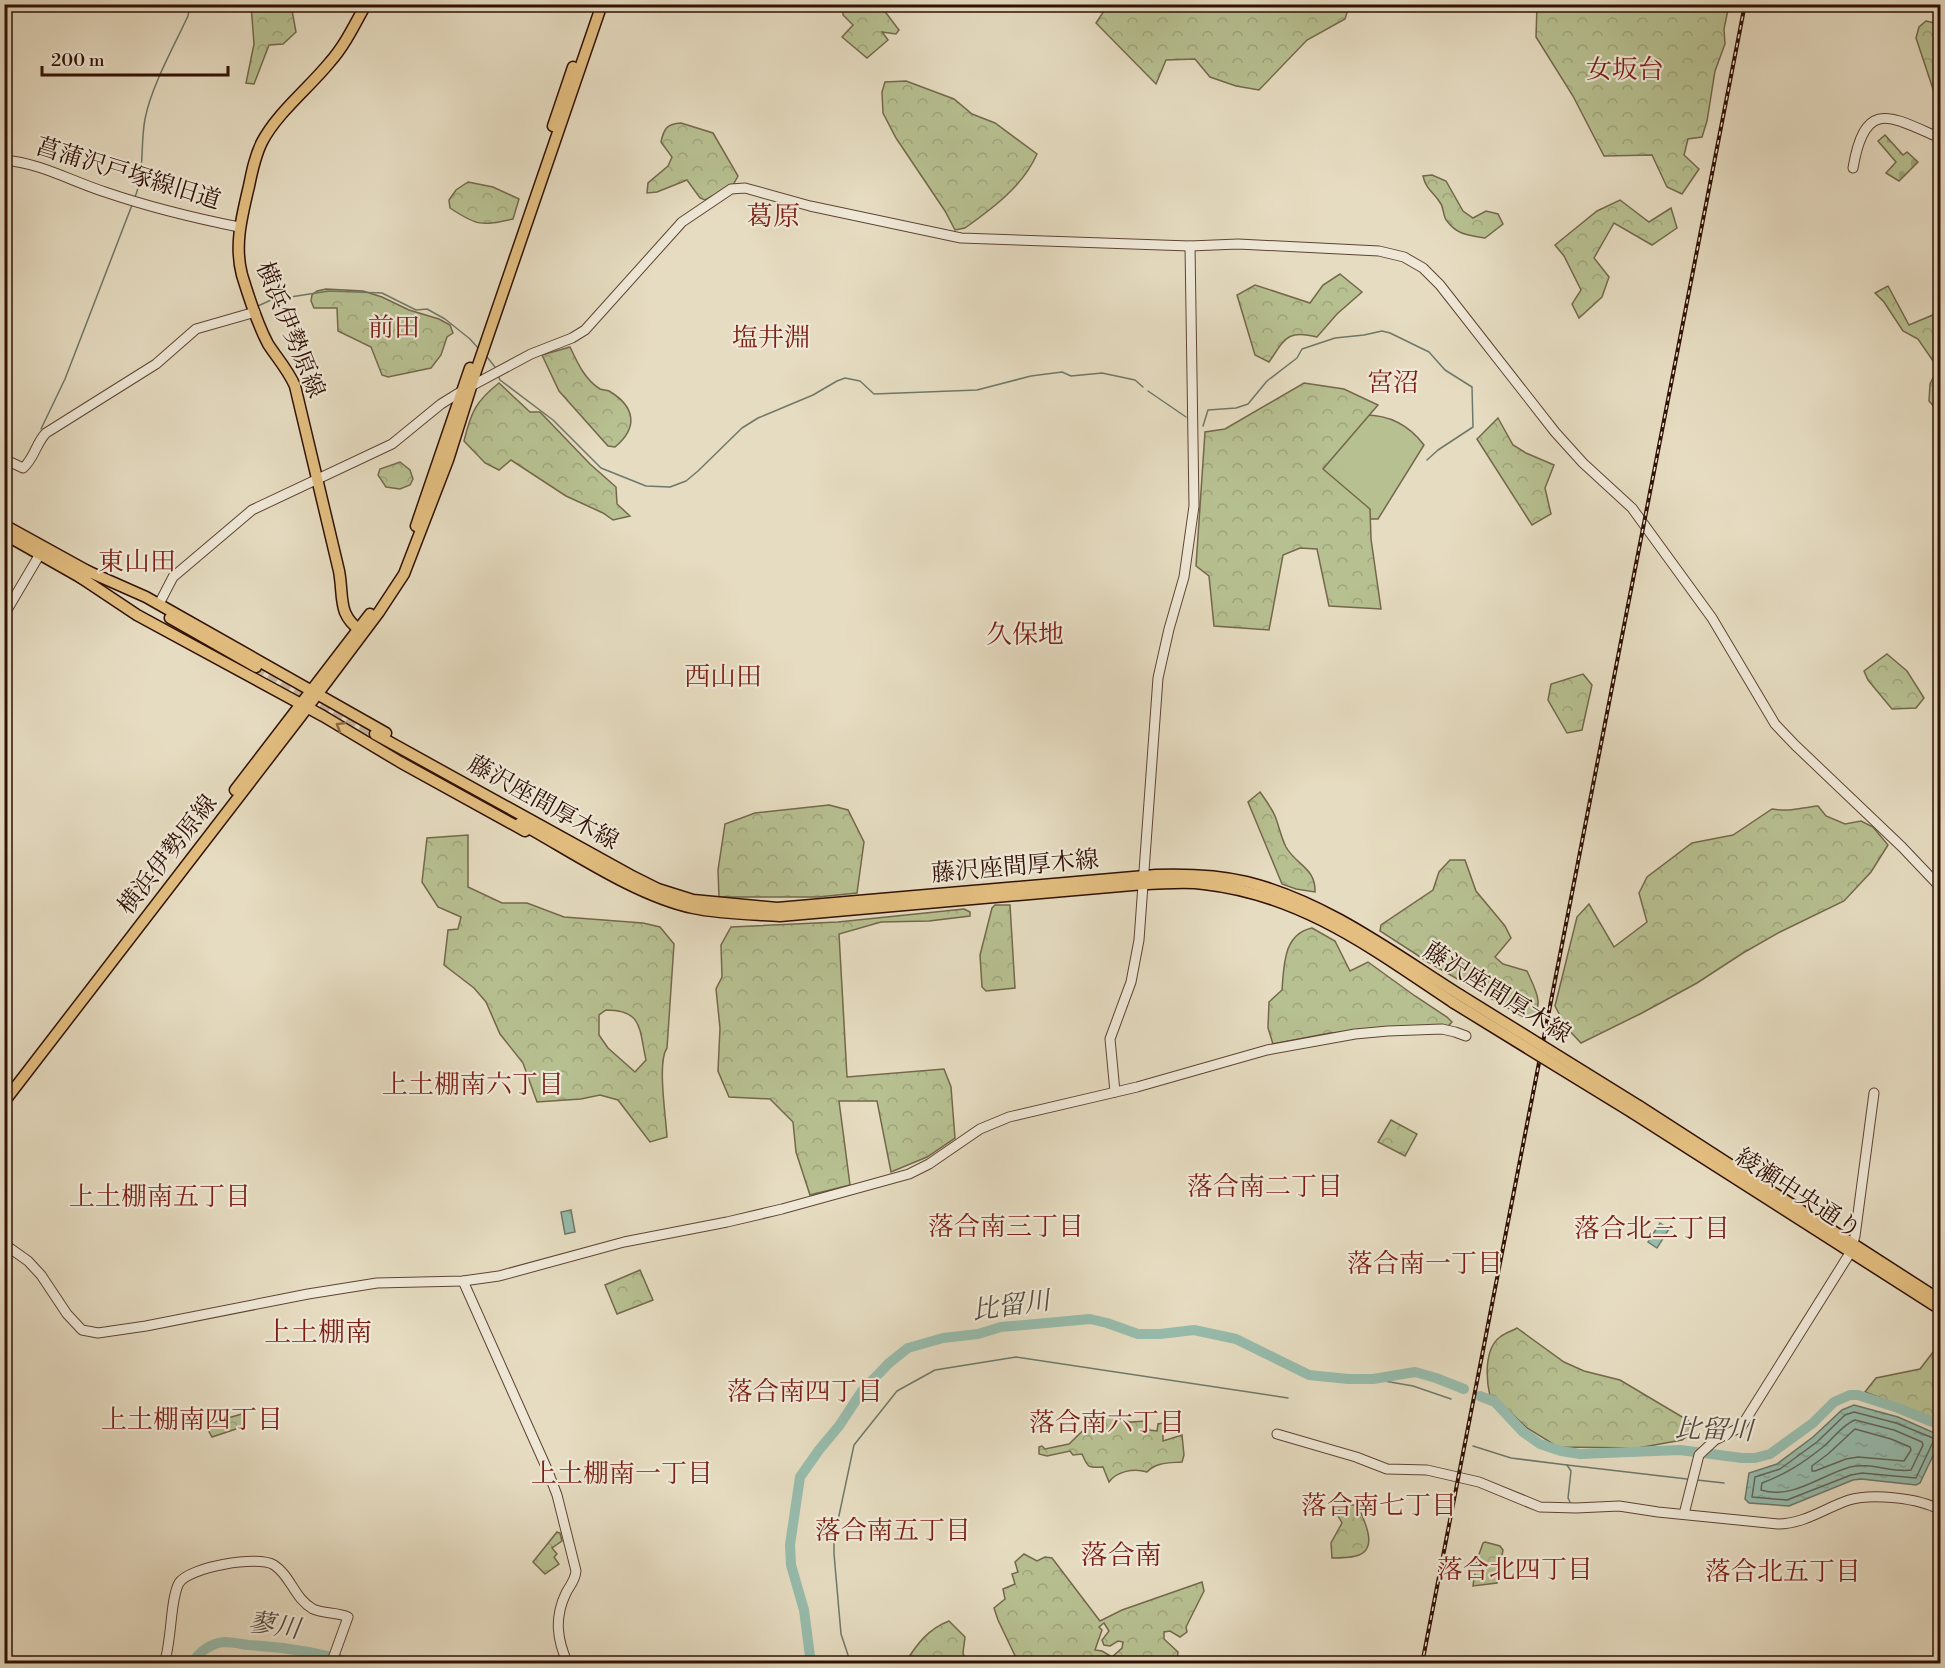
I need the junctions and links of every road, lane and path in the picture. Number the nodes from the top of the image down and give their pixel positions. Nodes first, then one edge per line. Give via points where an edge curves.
1 (366, 4) edge
2 (594, 4) edge
3 (602, 4) edge
4 (1941, 138) edge
5 (4, 160) edge
6 (1852, 168) dead end
7 (239, 227) junction
8 (1190, 246) junction
9 (255, 312) junction
10 (467, 388) junction
11 (4, 459) edge
12 (316, 481) junction
13 (4, 525) edge
14 (4, 534) edge
15 (40, 554) junction
16 (83, 573) junction
17 (159, 604) junction
18 (4, 615) edge
19 (361, 631) junction
20 (254, 670) tunnel mouth
21 (313, 693) junction
22 (304, 706) junction
23 (373, 737) tunnel mouth
24 (560, 840) junction
25 (1144, 880) junction
26 (1941, 887) edge
27 (1466, 1036) dead end
28 (1114, 1092) junction
29 (4, 1093) edge
30 (1874, 1093) dead end
31 (4, 1102) edge
32 (1636, 1110) joint
33 (4, 1244) edge
34 (1852, 1249) junction
35 (463, 1281) junction
36 (1941, 1300) edge
37 (1941, 1309) edge
38 (1277, 1434) dead end
39 (1941, 1510) edge
40 (1684, 1514) junction
41 (164, 1664) edge
42 (331, 1664) edge
43 (568, 1664) edge

1 - 7 main road, 横浜伊勢原線 via 331,62 262,142
2 - 10 main road, 横浜伊勢原線
3 - 10 main road, 横浜伊勢原線
4 - 6 street via 1898,119 1878,119 1863,129
5 - 7 street, 菖蒲沢戸塚線旧道 via 34,164 133,202
7 - 9 main road, 横浜伊勢原線 via 240,263
8 - 10 street via 961,238 745,188 731,189 682,222 585,330
8 - 25 street via 1194,506 1185,577 1158,678
8 - 26 street via 1238,244 1379,251 1404,257 1423,268 1555,432 1639,517 1712,618 1775,724
9 - 11 street via 196,329 156,364 42,437 23,468
9 - 12 main road, 横浜伊勢原線 via 267,342 294,386
10 - 12 street via 392,444
10 - 19 main road, 横浜伊勢原線 via 448,460 412,556 389,598
12 - 17 street via 243,516 173,577
12 - 19 main road, 横浜伊勢原線 via 339,572 345,616
13 - 16 main road
14 - 15 main road
15 - 16 main road
15 - 18 street
16 - 17 main road
16 - 20 main road
16 - 22 main road via 137,615
17 - 21 main road
19 - 21 main road, 横浜伊勢原線
21 - 22 main road, 横浜伊勢原線
21 - 24 main road via 530,814
24 -> 22 main road via 514,826
22 - 29 main road, 横浜伊勢原線
22 - 31 main road, 横浜伊勢原線
23 - 24 main road, 藤沢座間厚木線
24 - 25 main road, 藤沢座間厚木線 via 620,879 657,896 692,908 738,914 780,916
25 - 28 street via 1136,961 1110,1039
25 - 32 main road, 藤沢座間厚木線, bridge via 1181,874 1224,878 1300,900 1349,925 1457,999
27 - 28 street via 1442,1029 1355,1034 1267,1050
28 - 35 street via 992,1123 929,1164 895,1179 728,1222 656,1234 508,1274
30 - 34 street
32 - 34 main road, 綾瀬中央通り
33 - 35 street via 41,1275 75,1324 91,1333 377,1283
34 - 36 main road, 綾瀬中央通り
34 - 37 main road, 綾瀬中央通り
34 - 40 street via 1741,1427 1702,1451
35 - 43 street via 557,1495 576,1571 558,1626 558,1641
38 - 40 street via 1387,1469 1427,1470 1479,1482 1540,1507 1619,1506
39 - 40 street via 1914,1501 1869,1497 1851,1499 1788,1524
41 - 42 street via 176,1590 183,1577 211,1567 257,1560 278,1568 294,1593 315,1610 348,1617

